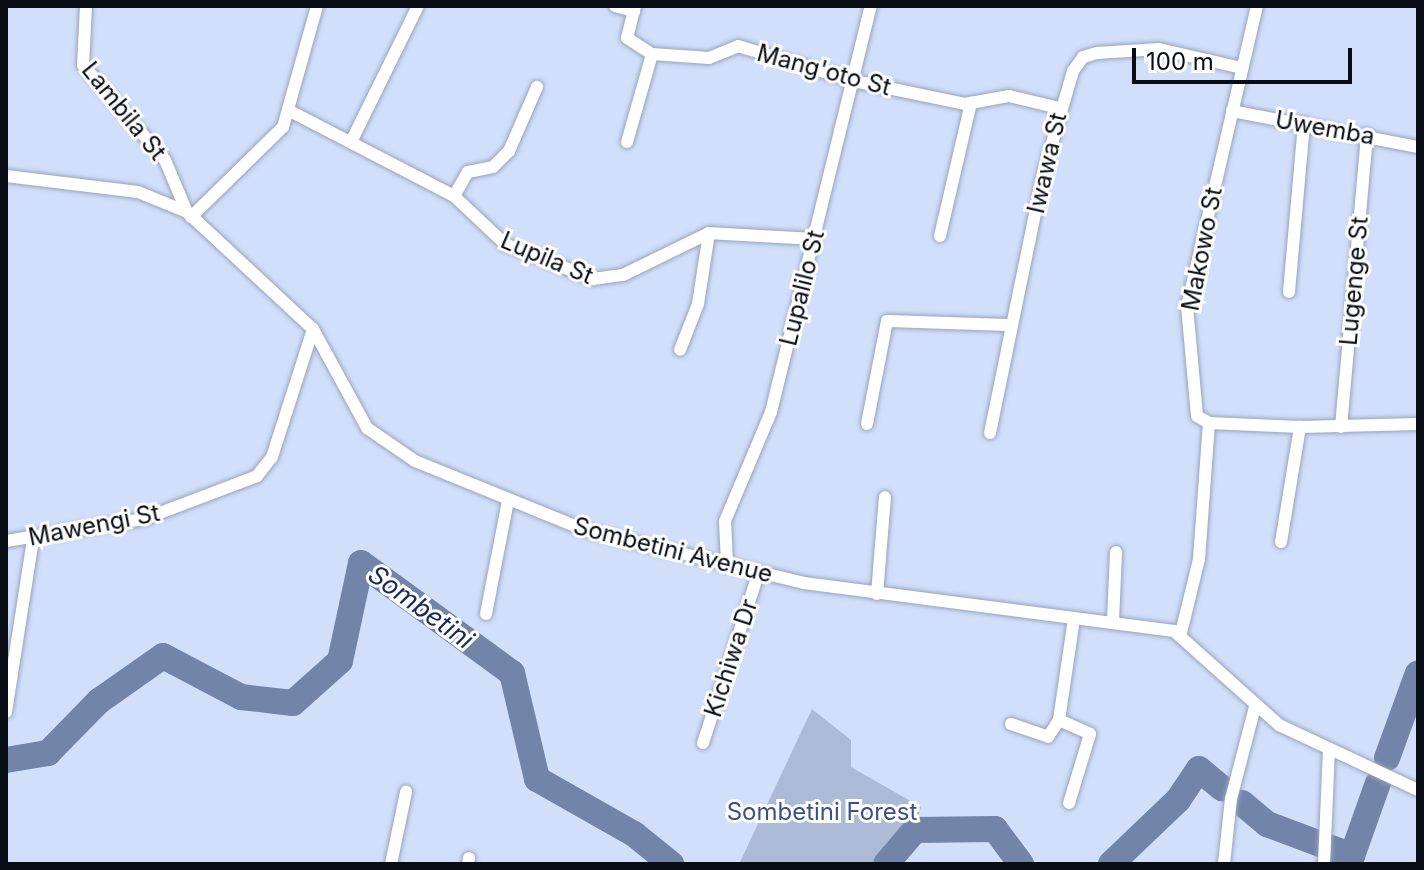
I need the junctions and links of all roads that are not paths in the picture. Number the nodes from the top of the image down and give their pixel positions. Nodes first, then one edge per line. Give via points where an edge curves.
1 (86, 6) edge
2 (317, 6) edge
3 (418, 6) edge
4 (615, 6) edge
5 (871, 6) edge
6 (1257, 6) edge
7 (634, 9) edge
8 (652, 54) junction
9 (1242, 68) junction
10 (854, 81) junction
11 (537, 87) dead end
12 (971, 103) junction
13 (1059, 108) junction
14 (290, 111) junction
15 (1232, 111) junction
16 (1304, 123) junction
17 (1367, 134) junction
18 (351, 142) junction
19 (627, 142) dead end
20 (1418, 147) edge
21 (6, 176) edge
22 (454, 196) junction
23 (189, 215) junction
24 (709, 233) junction
25 (940, 236) dead end
26 (813, 239) junction
27 (1289, 292) dead end
28 (1009, 325) junction
29 (313, 329) junction
30 (680, 350) dead end
31 (1418, 422) edge
32 (1209, 423) junction
33 (867, 424) dead end
34 (1300, 427) junction
35 (1341, 427) junction
36 (990, 433) dead end
37 (885, 497) dead end
38 (508, 501) junction
39 (33, 539) junction
40 (6, 541) edge
41 (1281, 542) dead end
42 (1116, 552) dead end
43 (727, 563) junction
44 (759, 572) junction
45 (877, 594) junction
46 (486, 614) dead end
47 (1074, 619) junction
48 (1113, 621) junction
49 (1181, 633) junction
50 (1255, 707) junction
51 (6, 712) edge
52 (1059, 720) junction
53 (1011, 724) dead end
54 (703, 743) dead end
55 (1329, 749) junction
56 (1418, 790) edge
57 (406, 792) dead end
58 (1069, 803) dead end
59 (391, 864) edge
60 (1224, 864) edge
61 (1324, 864) edge

1 - 23 street, Lambila St via 83,65 165,160
2 - 14 street
3 - 18 street
4 - 7 street
5 - 10 street, Lupalilo St
6 - 9 street, Makowo St
7 - 8 street via 629,42
8 - 10 street, Mang'oto St via 709,58 738,46
8 - 19 street
9 - 13 street, Iwawa St via 1159,49 1097,53 1083,57 1073,71
9 - 15 street, Makowo St
10 - 12 street, Mang'oto St
10 - 26 street, Lupalilo St
11 - 22 street via 509,151 493,167 468,172
12 - 13 street, Mang'oto St via 1009,96
12 - 25 street
13 - 28 street, Iwawa St
14 - 18 street, Lupila St
14 - 23 street via 275,138
15 - 16 street, Uwemba
15 - 32 street, Makowo St via 1187,306 1197,416
16 - 17 street, Uwemba
16 - 27 street
17 - 20 street, Uwemba
17 - 35 street, Lugenge St
18 - 22 street, Lupila St
21 - 23 street, Sombetini Avenue via 138,192
22 - 24 street, Lupila St via 494,238 602,281
23 - 29 street, Sombetini Avenue
24 - 26 street
24 - 30 street via 698,304
26 - 43 street, Lupalilo St via 771,412 725,521
28 - 33 street via 887,321
28 - 36 street, Iwawa St
29 - 38 street, Sombetini Avenue via 367,428 407,457
29 - 39 street, Mawengi St via 272,457 257,476 144,519
31 - 35 street
32 - 34 street
32 - 49 street via 1199,559
34 - 35 street
34 - 41 street
37 - 45 street
38 - 43 street, Sombetini Avenue via 585,530
38 - 46 street
39 - 40 street, Mawengi St
39 - 51 street
42 - 48 street
43 - 44 street, Sombetini Avenue
44 - 45 street, Sombetini Avenue
44 - 54 street, Kichiwa Dr
45 - 47 street, Sombetini Avenue
47 - 48 street, Sombetini Avenue
47 - 52 street
48 - 49 street, Sombetini Avenue
49 - 50 street
50 - 55 street
50 - 60 street via 1231,799
52 - 53 street via 1048,737
52 - 58 street via 1090,734
55 - 56 street
55 - 61 street
57 - 59 street

